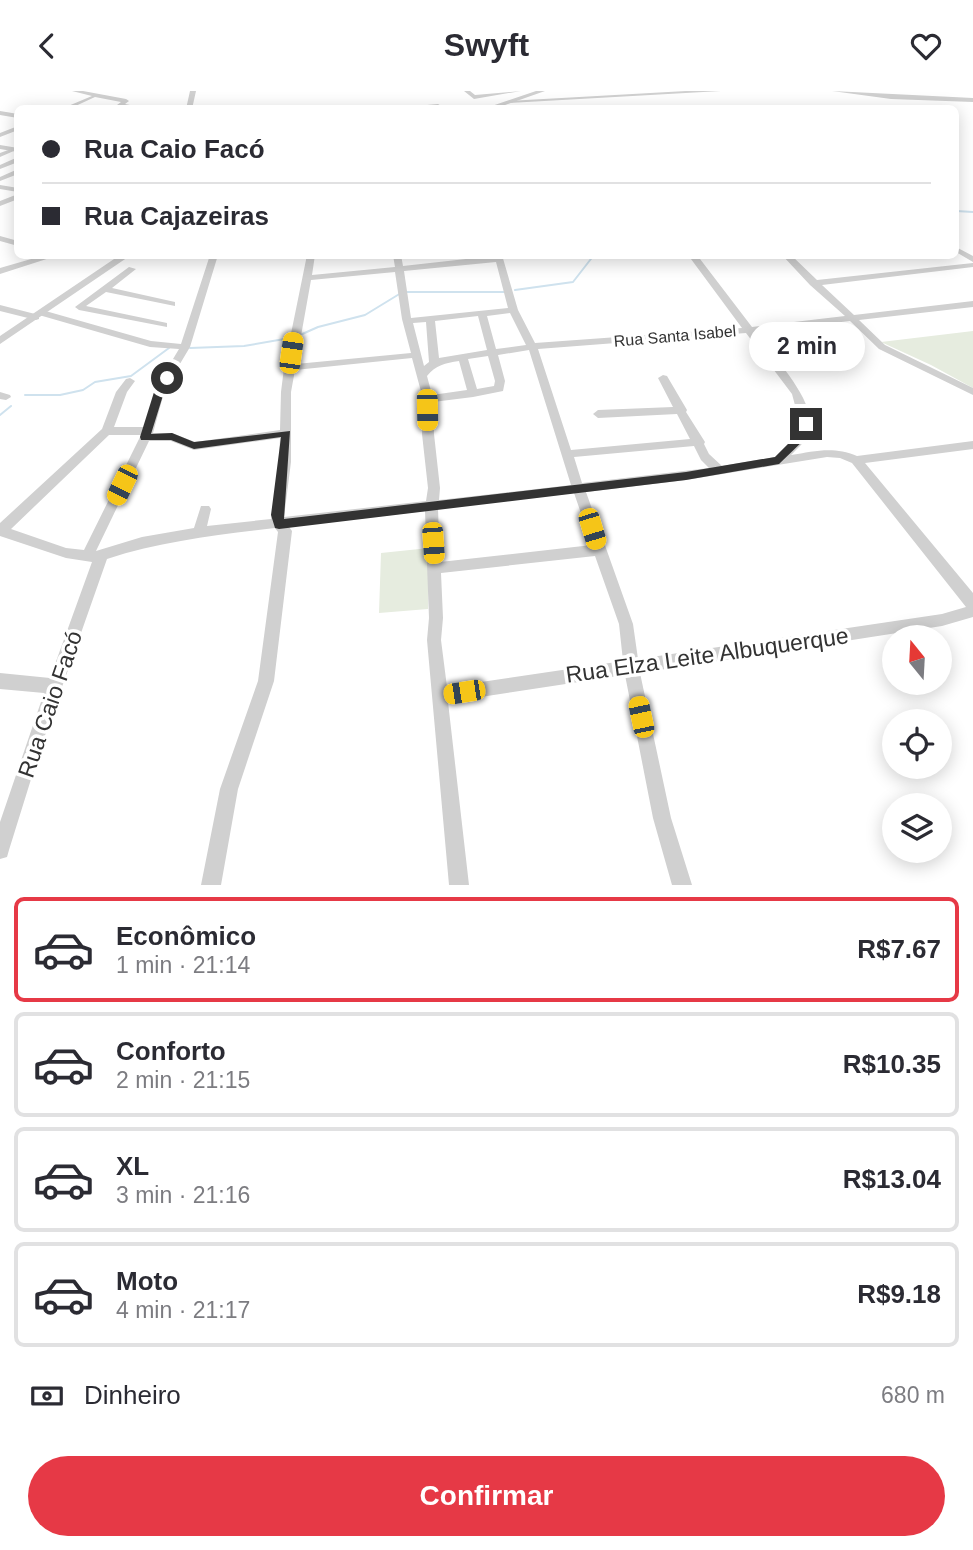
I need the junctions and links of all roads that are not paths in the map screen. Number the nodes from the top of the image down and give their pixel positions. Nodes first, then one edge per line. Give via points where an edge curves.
1 (75, 91) edge
2 (467, 91) edge
3 (518, 91) edge
4 (542, 91) edge
5 (558, 91) edge
6 (564, 91) edge
7 (718, 91) edge
8 (835, 91) edge
9 (692, 92) edge
10 (97, 96) junction
11 (566, 98) junction
12 (973, 100) edge
13 (506, 104) edge
14 (73, 105) edge
15 (120, 105) edge
16 (569, 105) edge
17 (573, 105) edge
18 (959, 251) edge
19 (41, 259) edge
20 (121, 259) edge
21 (213, 259) edge
22 (310, 259) edge
23 (397, 259) edge
24 (489, 259) edge
25 (499, 259) edge
26 (695, 259) edge
27 (790, 259) edge
28 (973, 262) edge
29 (112, 265) junction
30 (398, 268) junction
31 (0, 271) edge
32 (308, 278) junction
33 (813, 283) junction
34 (106, 289) junction
35 (172, 304) dead end
36 (973, 304) edge
37 (0, 308) edge
38 (513, 310) junction
39 (39, 315) junction
40 (482, 315) junction
41 (430, 320) junction
42 (852, 320) junction
43 (409, 321) junction
44 (164, 325) dead end
45 (748, 330) junction
46 (0, 341) edge
47 (185, 347) junction
48 (531, 347) junction
49 (492, 352) junction
50 (417, 355) junction
51 (463, 358) junction
52 (434, 363) junction
53 (289, 368) junction
54 (423, 374) junction
55 (663, 378) dead end
56 (130, 380) dead end
57 (973, 392) edge
58 (473, 394) junction
59 (428, 400) junction
60 (682, 410) junction
61 (598, 414) dead end
62 (106, 431) junction
63 (286, 433) junction
64 (147, 434) junction
65 (699, 442) junction
66 (973, 445) edge
67 (567, 454) junction
68 (779, 460) junction
69 (856, 460) junction
70 (719, 470) junction
71 (578, 488) junction
72 (434, 506) junction
73 (205, 509) dead end
74 (279, 524) junction
75 (0, 530) edge
76 (200, 532) junction
77 (598, 550) junction
78 (94, 557) junction
79 (435, 568) junction
80 (973, 604) edge
81 (973, 611) edge
82 (631, 667) junction
83 (0, 681) edge
84 (56, 686) junction
85 (440, 696) junction
86 (0, 851) edge
87 (211, 885) edge
88 (459, 885) edge
89 (682, 885) edge

1 - 10 street
2 - 3 street via 474,97
4 - 13 street
5 - 11 street
6 - 11 street
7 - 9 street
8 - 12 street
9 - 11 street
10 - 14 street
10 - 15 street via 126,101
11 - 13 street
11 - 16 street
11 - 17 street
18 - 28 street
19 - 31 street
20 - 29 street
21 - 47 street, Rua Caio Facó
22 - 32 street
23 - 30 street
24 - 30 street
25 - 38 street
26 - 45 street
27 - 33 street
28 - 33 street
29 - 34 street via 137,270
29 - 39 street
30 - 32 street
30 - 43 street
32 - 53 street
33 - 42 street
34 - 35 street
34 - 44 street via 79,307
36 - 42 street, Rua Santa Isabel
37 - 39 street
38 - 40 street
38 - 48 street
39 - 46 street
39 - 47 street via 144,342
40 - 41 street
40 - 49 street
41 - 43 street
41 - 52 street
42 - 45 street, Rua Santa Isabel
42 - 57 street via 882,347
43 - 50 street
45 - 48 street, Rua Santa Isabel
45 - 68 street via 789,380 804,413 803,435
47 - 64 street, Rua Caio Facó via 160,389
48 - 49 street, Rua Santa Isabel
48 - 67 street
49 - 51 street, Rua Santa Isabel
49 - 58 street via 499,389
50 - 53 street
50 - 54 street
51 - 52 street, Rua Santa Isabel
51 - 58 street
52 - 54 street
53 - 63 street
54 - 59 street
55 - 60 street
56 - 62 street
58 - 59 street
59 - 72 street
60 - 61 street
60 - 65 street
62 - 64 street
62 - 75 street
63 - 64 street via 194,446 170,436
63 - 74 street
64 - 78 street, Rua Caio Facó
65 - 67 street
65 - 70 street via 705,457
66 - 69 street
67 - 71 street
68 - 69 street via 832,453
68 - 70 street
69 - 80 street
70 - 71 street
71 - 72 street
71 - 77 street
72 - 74 street
72 - 79 street
73 - 76 street
74 - 76 street
74 - 87 street via 285,531 266,681 229,789
75 - 78 street via 66,554
76 - 78 street via 142,542
77 - 79 street
77 - 82 street via 626,624
78 - 84 street, Rua Caio Facó
79 - 85 street via 434,640
81 - 82 street, Rua Elza Leite Albuquerque via 942,620
82 - 85 street, Rua Elza Leite Albuquerque
82 - 89 street
83 - 84 street
84 - 86 street, Rua Caio Facó
85 - 88 street

